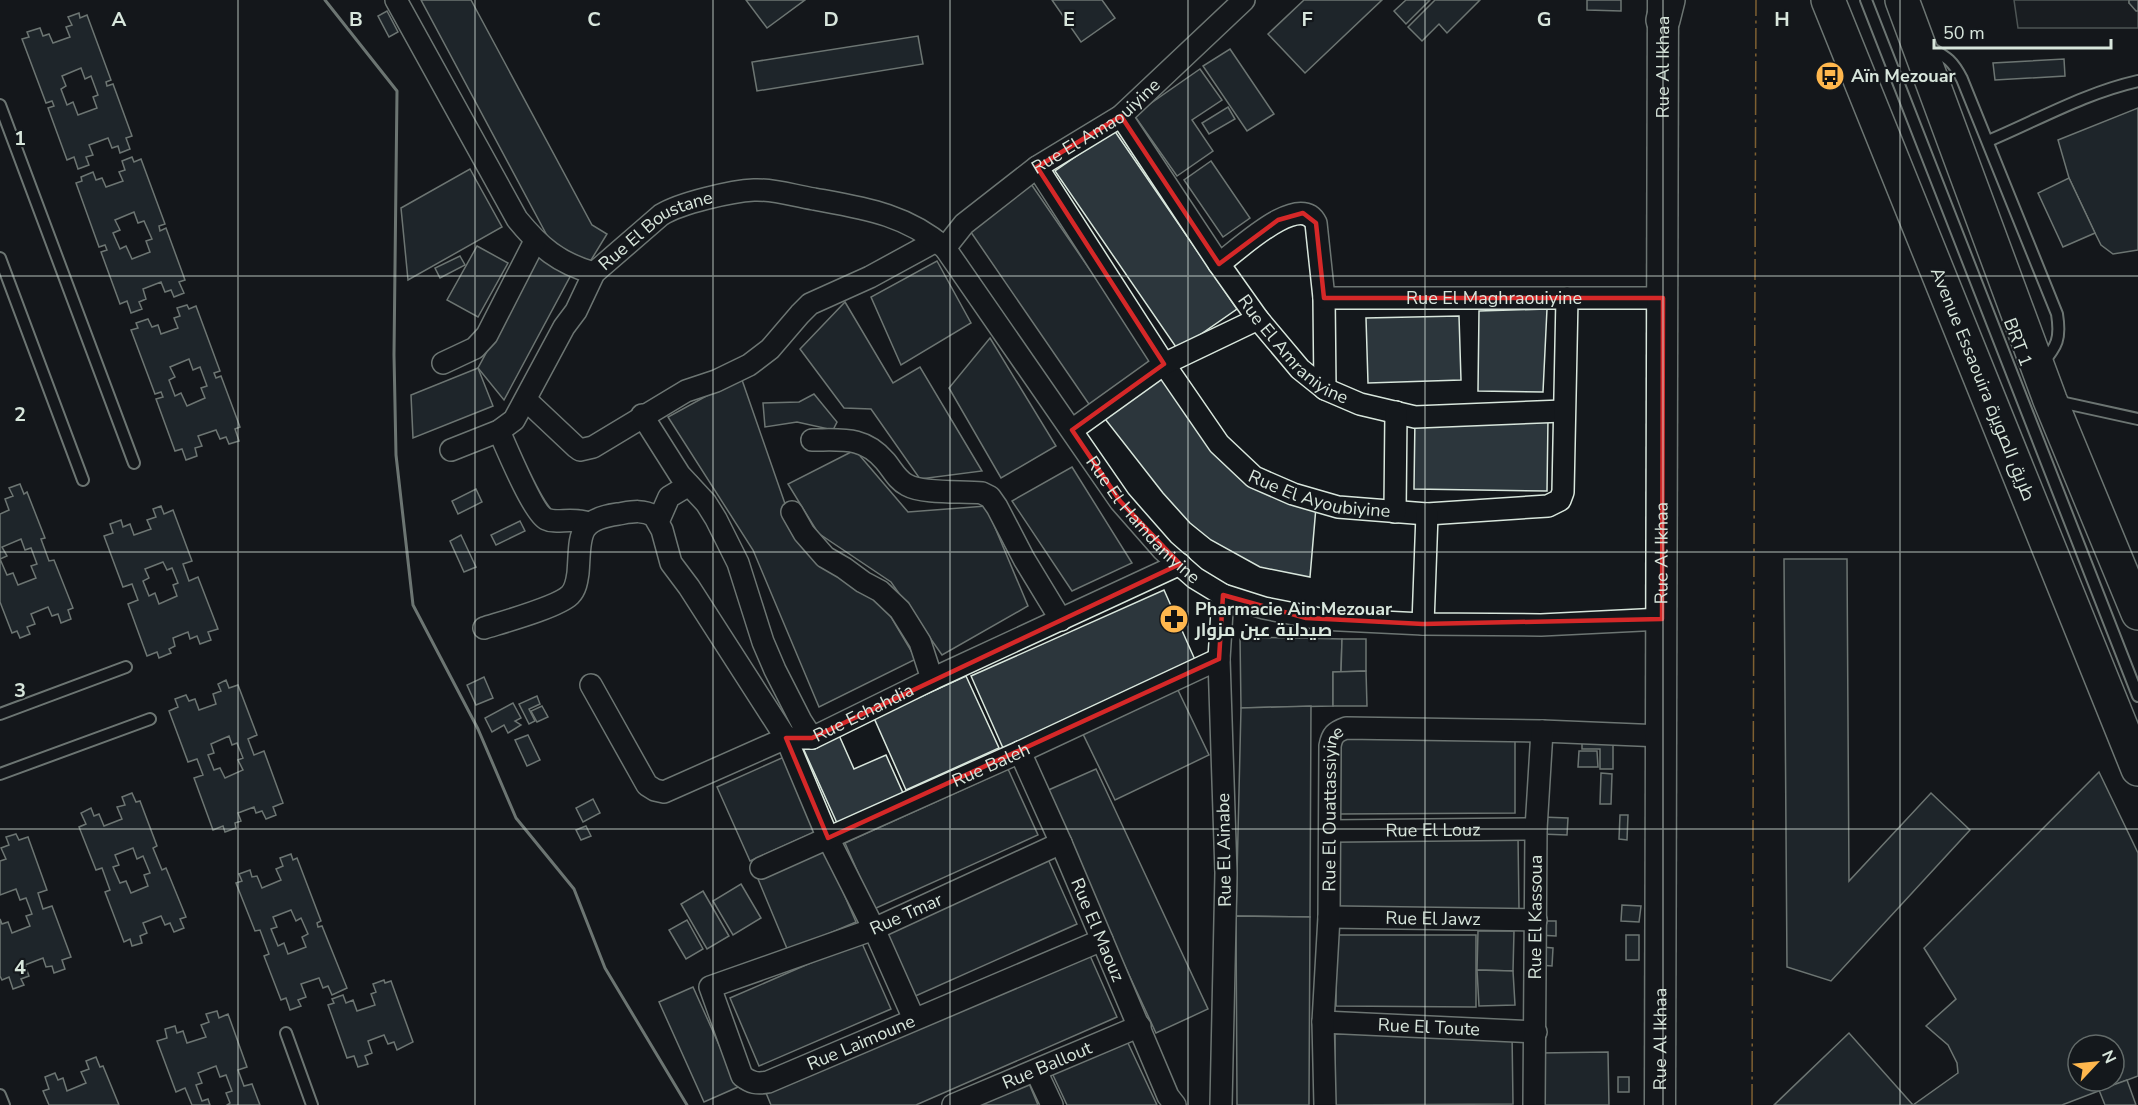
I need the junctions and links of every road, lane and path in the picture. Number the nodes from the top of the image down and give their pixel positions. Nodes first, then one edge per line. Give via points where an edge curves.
1 (396, 0) edge
2 (1244, 0) edge
3 (1828, 0) edge
4 (1866, 0) edge
5 (1902, 0) edge
6 (1665, 7) edge
7 (1917, 41) junction
8 (2138, 81) edge
9 (0, 105) edge
10 (1121, 116) junction
11 (1988, 141) junction
12 (1037, 167) junction
13 (535, 241) junction
14 (941, 245) junction
15 (0, 258) edge
16 (1219, 264) junction
17 (594, 273) junction
18 (1324, 298) junction
19 (1567, 298) junction
20 (1663, 298) junction
21 (1258, 319) junction
22 (443, 363) dead end
23 (1164, 364) junction
24 (2040, 367) junction
25 (1324, 389) junction
26 (526, 399) junction
27 (2050, 400) junction
28 (1563, 411) junction
29 (1396, 412) junction
30 (642, 415) junction
31 (2138, 419) edge
32 (1072, 430) junction
33 (499, 431) junction
34 (812, 440) dead end
35 (451, 450) dead end
36 (134, 463) dead end
37 (82, 480) dead end
38 (689, 485) junction
39 (792, 512) dead end
40 (1395, 512) junction
41 (1427, 514) junction
42 (658, 522) junction
43 (588, 523) junction
44 (1180, 564) junction
45 (1223, 595) junction
46 (2137, 605) edge
47 (1662, 619) junction
48 (1061, 620) junction
49 (1423, 624) junction
50 (484, 628) dead end
51 (1219, 660) junction
52 (126, 667) dead end
53 (932, 679) junction
54 (591, 685) dead end
55 (2138, 696) edge
56 (0, 714) edge
57 (150, 719) dead end
58 (1542, 731) junction
59 (1662, 736) junction
60 (786, 738) junction
61 (812, 738) junction
62 (1020, 752) junction
63 (2138, 769) edge
64 (0, 774) edge
65 (1536, 829) junction
66 (1331, 831) junction
67 (828, 838) junction
68 (1061, 843) junction
69 (761, 868) dead end
70 (1329, 917) junction
71 (1536, 920) junction
72 (874, 929) junction
73 (1102, 940) junction
74 (747, 973) joint
75 (914, 1019) junction
76 (1323, 1022) junction
77 (1140, 1026) junction
78 (1536, 1032) junction
79 (286, 1033) dead end
80 (1036, 1071) junction
81 (0, 1095) edge
82 (4, 1105) edge
83 (312, 1105) edge
84 (953, 1105) edge
85 (1052, 1105) edge
86 (1175, 1105) edge
87 (1221, 1105) edge
88 (1325, 1105) edge
89 (1534, 1105) edge
90 (1660, 1105) edge

1 - 13 street via 517,219
2 - 10 street, Rue El Amaouiyine
3 - 63 main road, Avenue Essaouira طريق الصويرة
4 - 55 lane, BRT 1
5 - 7 main road
6 - 20 street, Rue Al Ikhaa
7 - 11 lane via 1941,52 1957,68
7 - 24 main road
8 - 11 lane via 2071,102
9 - 36 lane
10 - 12 street, Rue El Amaouiyine
10 - 16 street, Rue El Amraniyine
11 - 24 lane via 2056,314 2058,342
12 - 14 street, Rue El Amaouiyine
12 - 23 street, Rue El Ayoubiyine
13 - 17 street via 556,257
13 - 22 street via 487,335 476,348
14 - 17 street, Rue El Boustane via 886,213 753,190 706,199 665,213
14 - 30 street via 810,304 770,350 749,365 686,391
14 - 32 street, Rue El Hamdaniyine
15 - 37 lane
16 - 18 street via 1278,220 1292,214 1310,214 1316,223
16 - 21 street, Rue El Amraniyine
17 - 26 street, Rue El Boustane
18 - 19 street, Rue El Maghraouiyine
18 - 25 street
19 - 20 street, Rue El Maghraouiyine
19 - 28 street, Rue El Ayoubiyine
20 - 47 street, Rue Al Ikhaa
21 - 23 street
21 - 25 street, Rue El Amraniyine via 1300,369
23 - 32 street
23 - 40 street, Rue El Ayoubiyine via 1219,444 1254,477 1293,495 1338,507
24 - 27 main road
25 - 29 street, Rue El Amraniyine via 1360,404
26 - 30 street via 580,450 592,447
26 - 33 street, Rue El Boustane via 514,420
27 - 31 lane
27 - 46 main road
28 - 29 street, Rue El Amraniyine via 1414,417
28 - 41 street, Rue El Ayoubiyine via 1563,492 1555,504
29 - 40 street
30 - 38 street
32 - 44 street, Rue El Hamdaniyine via 1120,501
33 - 35 street, Rue El Boustane
33 - 43 street via 543,518
34 - 48 street via 866,444 904,484 916,489 982,493 990,497
38 - 42 street via 669,498
38 - 61 street via 706,503 728,541 763,642
39 - 53 street via 825,557 880,591 900,610 920,642
40 - 41 street, Rue El Ayoubiyine
41 - 49 street
42 - 43 street via 639,510
42 - 60 street via 671,563 690,586
43 - 50 street via 582,534 572,594
44 - 45 street, Rue El Hamdaniyine
44 - 48 street, Rue Echahdia
45 - 49 street, Rue El Hamdaniyine via 1306,618
45 - 51 street, Rue El Ainabe
47 - 49 street, Rue El Hamdaniyine via 1541,625
47 - 59 street, Rue Al Ikhaa
48 - 53 street, Rue Echahdia
51 - 62 street, Rue Baleh
51 - 87 street, Rue El Ainabe via 1226,873
52 - 56 lane
53 - 61 street, Rue Echahdia
54 - 60 street, Rue Echahdia via 639,771 655,790 664,792
57 - 64 lane
58 - 59 street, Rue El Ouattassiyine
58 - 65 street, Rue El Kassoua
58 - 66 street, Rue El Ouattassiyine via 1337,731 1330,746
59 - 90 street, Rue Al Ikhaa
60 - 61 street, Rue Echahdia
60 - 67 street
62 - 67 street, Rue Baleh
62 - 68 street, Rue El Maouz
65 - 66 street, Rue El Louz
65 - 71 street, Rue El Kassoua
66 - 70 street, Rue El Ouattassiyine
67 - 69 street, Rue Baleh
67 - 72 street
68 - 72 street, Rue Tmar
68 - 73 street, Rue El Maouz
70 - 71 street, Rue El Jawz
70 - 76 street, Rue El Ouattassiyine
71 - 78 street, Rue El Kassoua
72 - 74 street, Rue Tmar
72 - 75 street
73 - 75 street, Rue Laimoune
73 - 77 street, Rue El Maouz
74 - 75 street, Rue Laimoune via 710,987 742,1076 750,1082 768,1082
76 - 78 street, Rue El Toute
76 - 88 street, Rue El Ouattassiyine
77 - 80 street, Rue Ballout
77 - 86 street, Rue El Maouz
78 - 89 street, Rue El Kassoua
79 - 83 lane
80 - 84 street, Rue Ballout
80 - 85 street
81 - 82 lane

